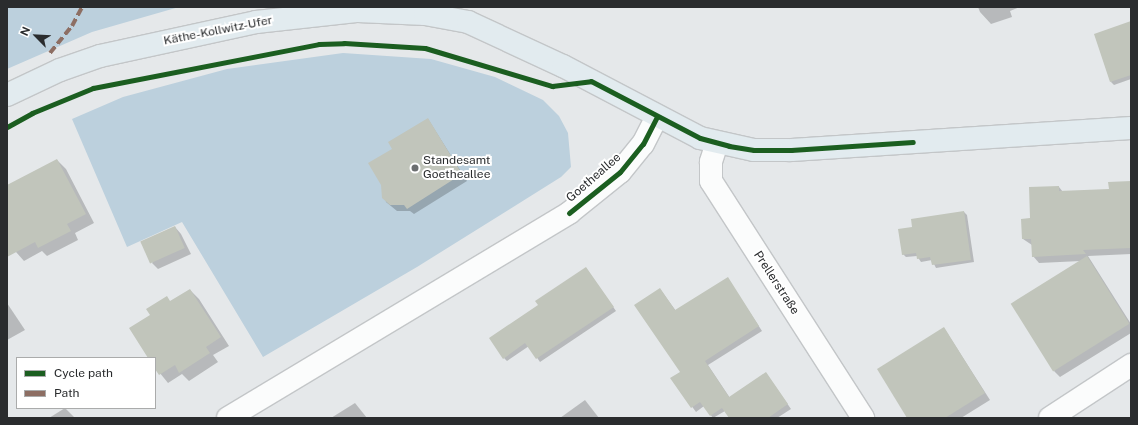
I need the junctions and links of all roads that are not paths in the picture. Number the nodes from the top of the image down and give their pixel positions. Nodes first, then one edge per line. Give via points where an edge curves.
1 (7, 95) edge
2 (657, 117) junction
3 (1131, 128) edge
4 (717, 144) junction
5 (1131, 365) edge
6 (228, 418) edge
7 (863, 418) edge
8 (1050, 418) edge

1 - 2 main road, Käthe-Kollwitz-Ufer via 60,70 100,56 256,22 358,11 425,14 468,22 563,66
2 - 4 main road, Käthe-Kollwitz-Ufer
2 - 6 street, Goetheallee via 643,144 620,172 568,214
3 - 4 main road via 791,150 754,150
4 - 7 street, Prellerstraße via 711,162 711,181
5 - 8 street

